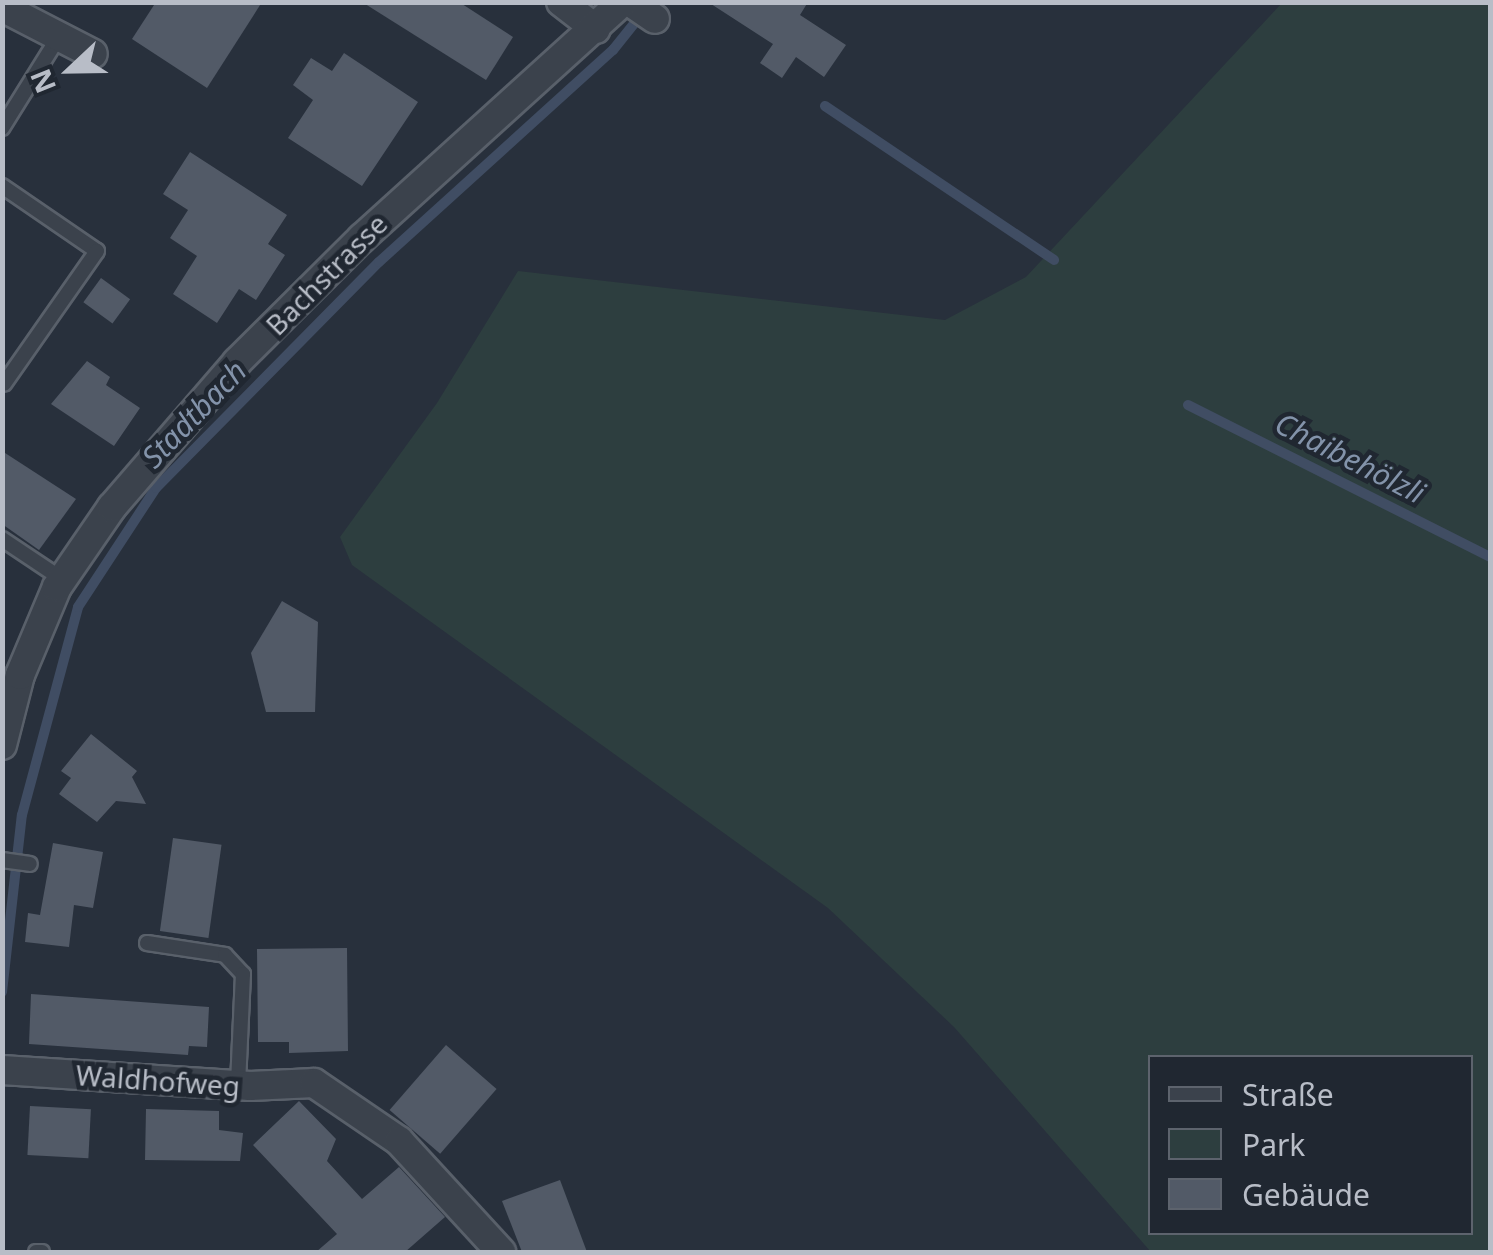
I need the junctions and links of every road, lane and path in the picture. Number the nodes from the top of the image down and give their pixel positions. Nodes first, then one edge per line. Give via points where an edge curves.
1 (560, 2) edge
2 (2, 7) edge
3 (636, 8) edge
4 (596, 30) junction
5 (58, 38) junction
6 (92, 54) dead end
7 (2, 128) edge
8 (2, 186) edge
9 (4, 384) edge
10 (2, 539) edge
11 (62, 579) junction
12 (11, 672) edge
13 (2, 745) edge
14 (2, 860) edge
15 (30, 864) dead end
16 (147, 944) dead end
17 (3, 1070) edge
18 (238, 1084) junction
19 (501, 1252) edge

1 - 4 street
2 - 5 street
3 - 4 street, Bachstrasse
4 - 11 street, Bachstrasse via 479,128 237,362 112,507
5 - 6 street
5 - 7 lane
8 - 9 lane via 97,250
10 - 11 lane
11 - 12 street, Bachstrasse
12 - 13 street, Bachstrasse
14 - 15 lane
16 - 18 lane via 224,954 243,974
17 - 18 street, Waldhofweg
18 - 19 street, Waldhofweg via 314,1082 399,1141

